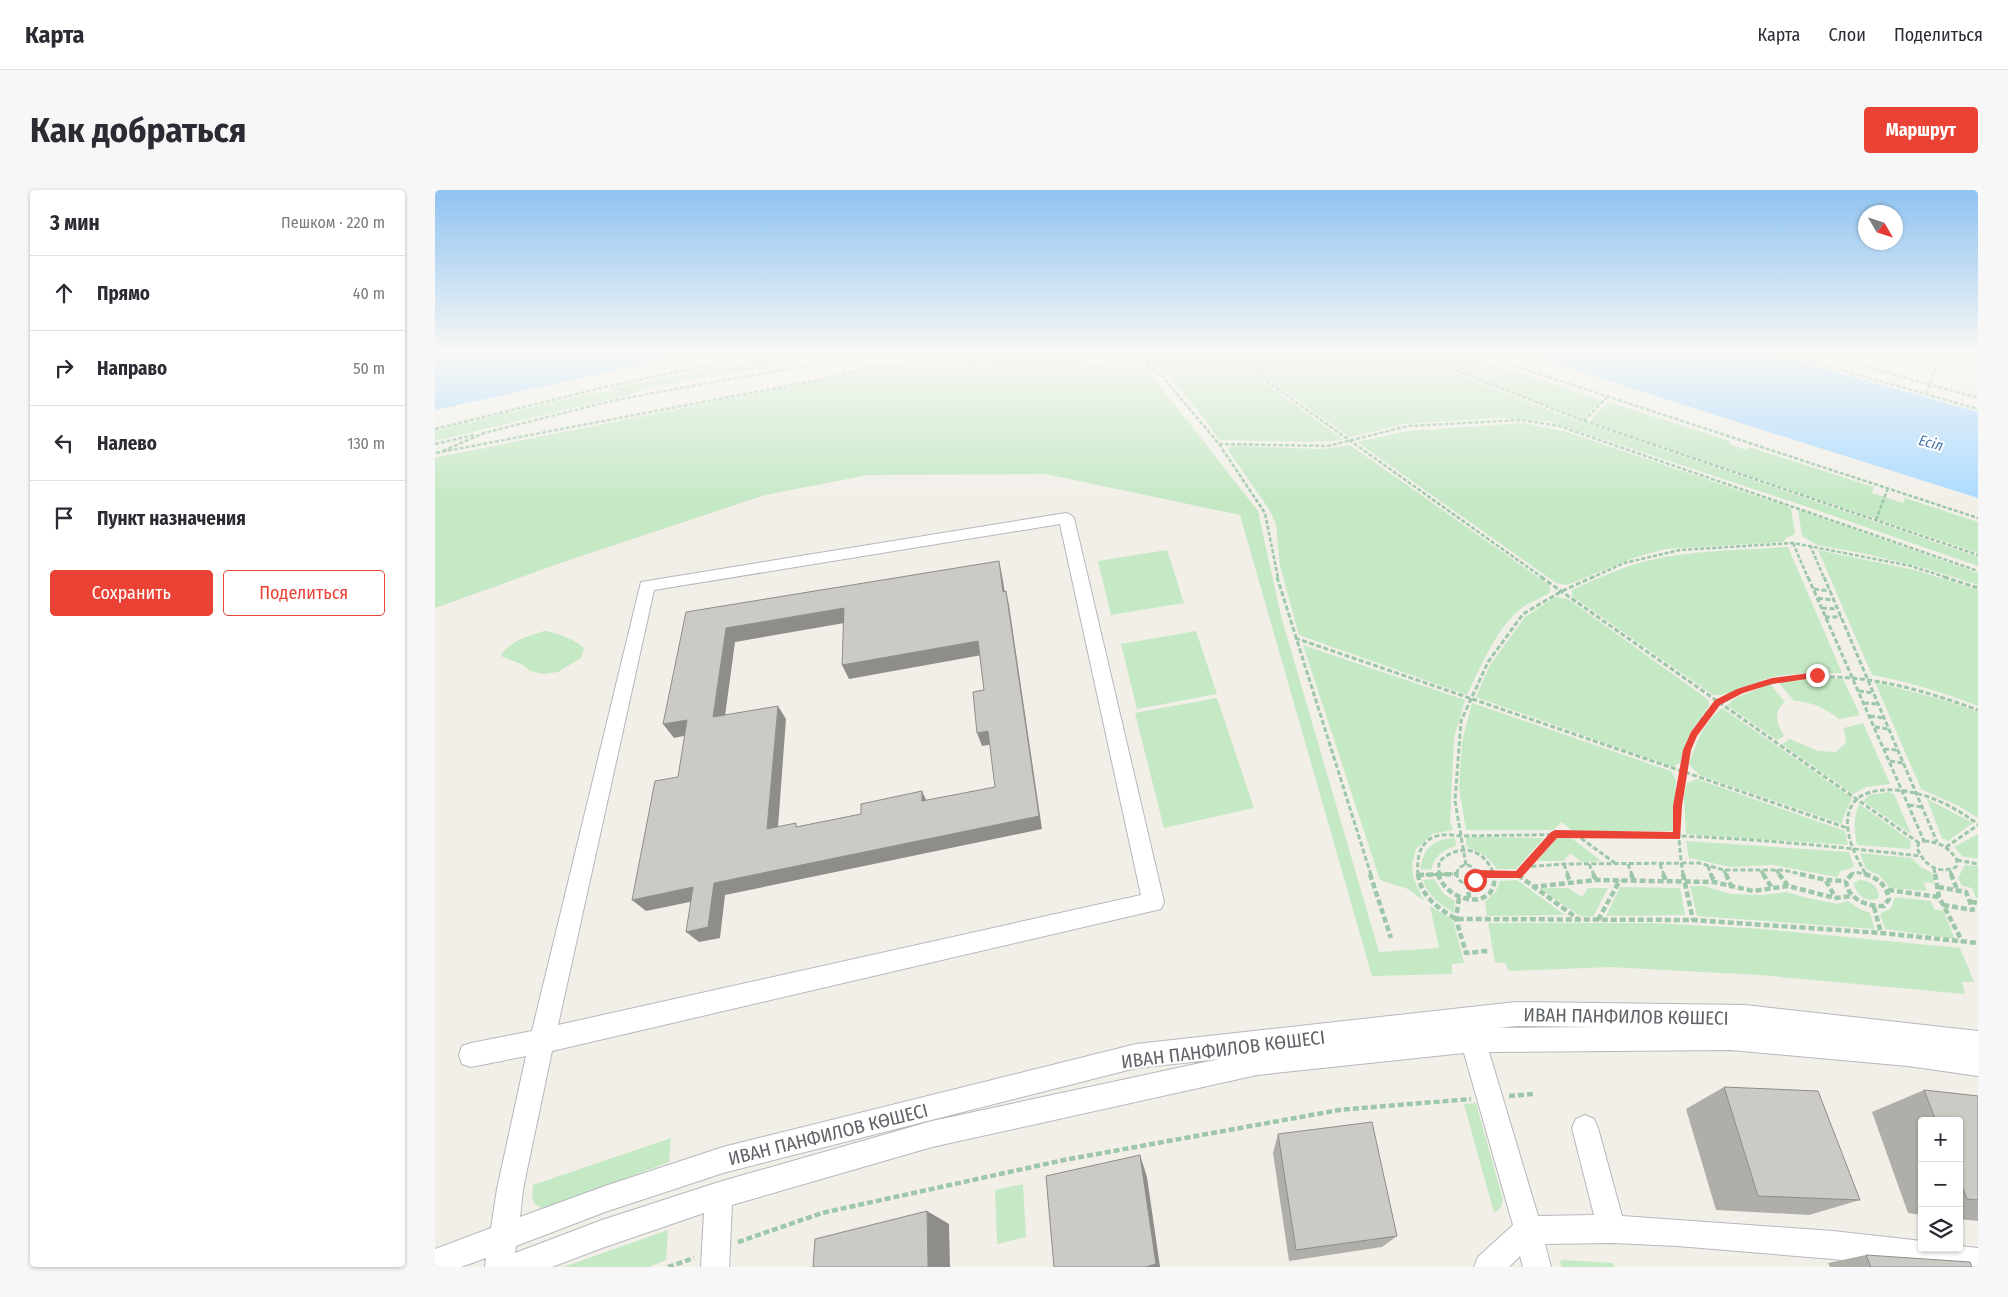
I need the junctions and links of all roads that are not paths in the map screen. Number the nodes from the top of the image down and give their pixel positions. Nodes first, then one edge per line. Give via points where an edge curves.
1 (1470, 1030) junction
2 (542, 1041) junction
3 (1978, 1043) edge
4 (471, 1055) dead end
5 (1978, 1064) edge
6 (1585, 1128) dead end
7 (719, 1195) junction
8 (1613, 1229) junction
9 (1528, 1230) junction
10 (503, 1236) junction
11 (716, 1258) edge
12 (1978, 1262) edge
13 (435, 1263) edge
14 (499, 1267) edge
15 (516, 1267) edge
16 (1488, 1267) edge
17 (1537, 1267) edge

1 - 3 street, ИВАН ПАНФИЛОВ КӨШЕСІ via 1516,1014 1745,1017
1 - 5 street, ИВАН ПАНФИЛОВ КӨШЕСІ via 1731,1038 1908,1054
1 - 7 street, ИВАН ПАНФИЛОВ КӨШЕСІ via 1257,1063 932,1134
1 - 9 street
1 - 10 street, ИВАН ПАНФИЛОВ КӨШЕСІ via 1136,1056 723,1160
2 - 2 street via 647,586 1066,518 1153,902
2 - 4 street
2 - 10 street
6 - 8 street
7 - 11 street
7 - 15 street, ИВАН ПАНФИЛОВ КӨШЕСІ
8 - 9 street
8 - 12 street via 1833,1245
9 - 16 street
9 - 17 street
10 - 13 street, ИВАН ПАНФИЛОВ КӨШЕСІ
10 - 14 street

